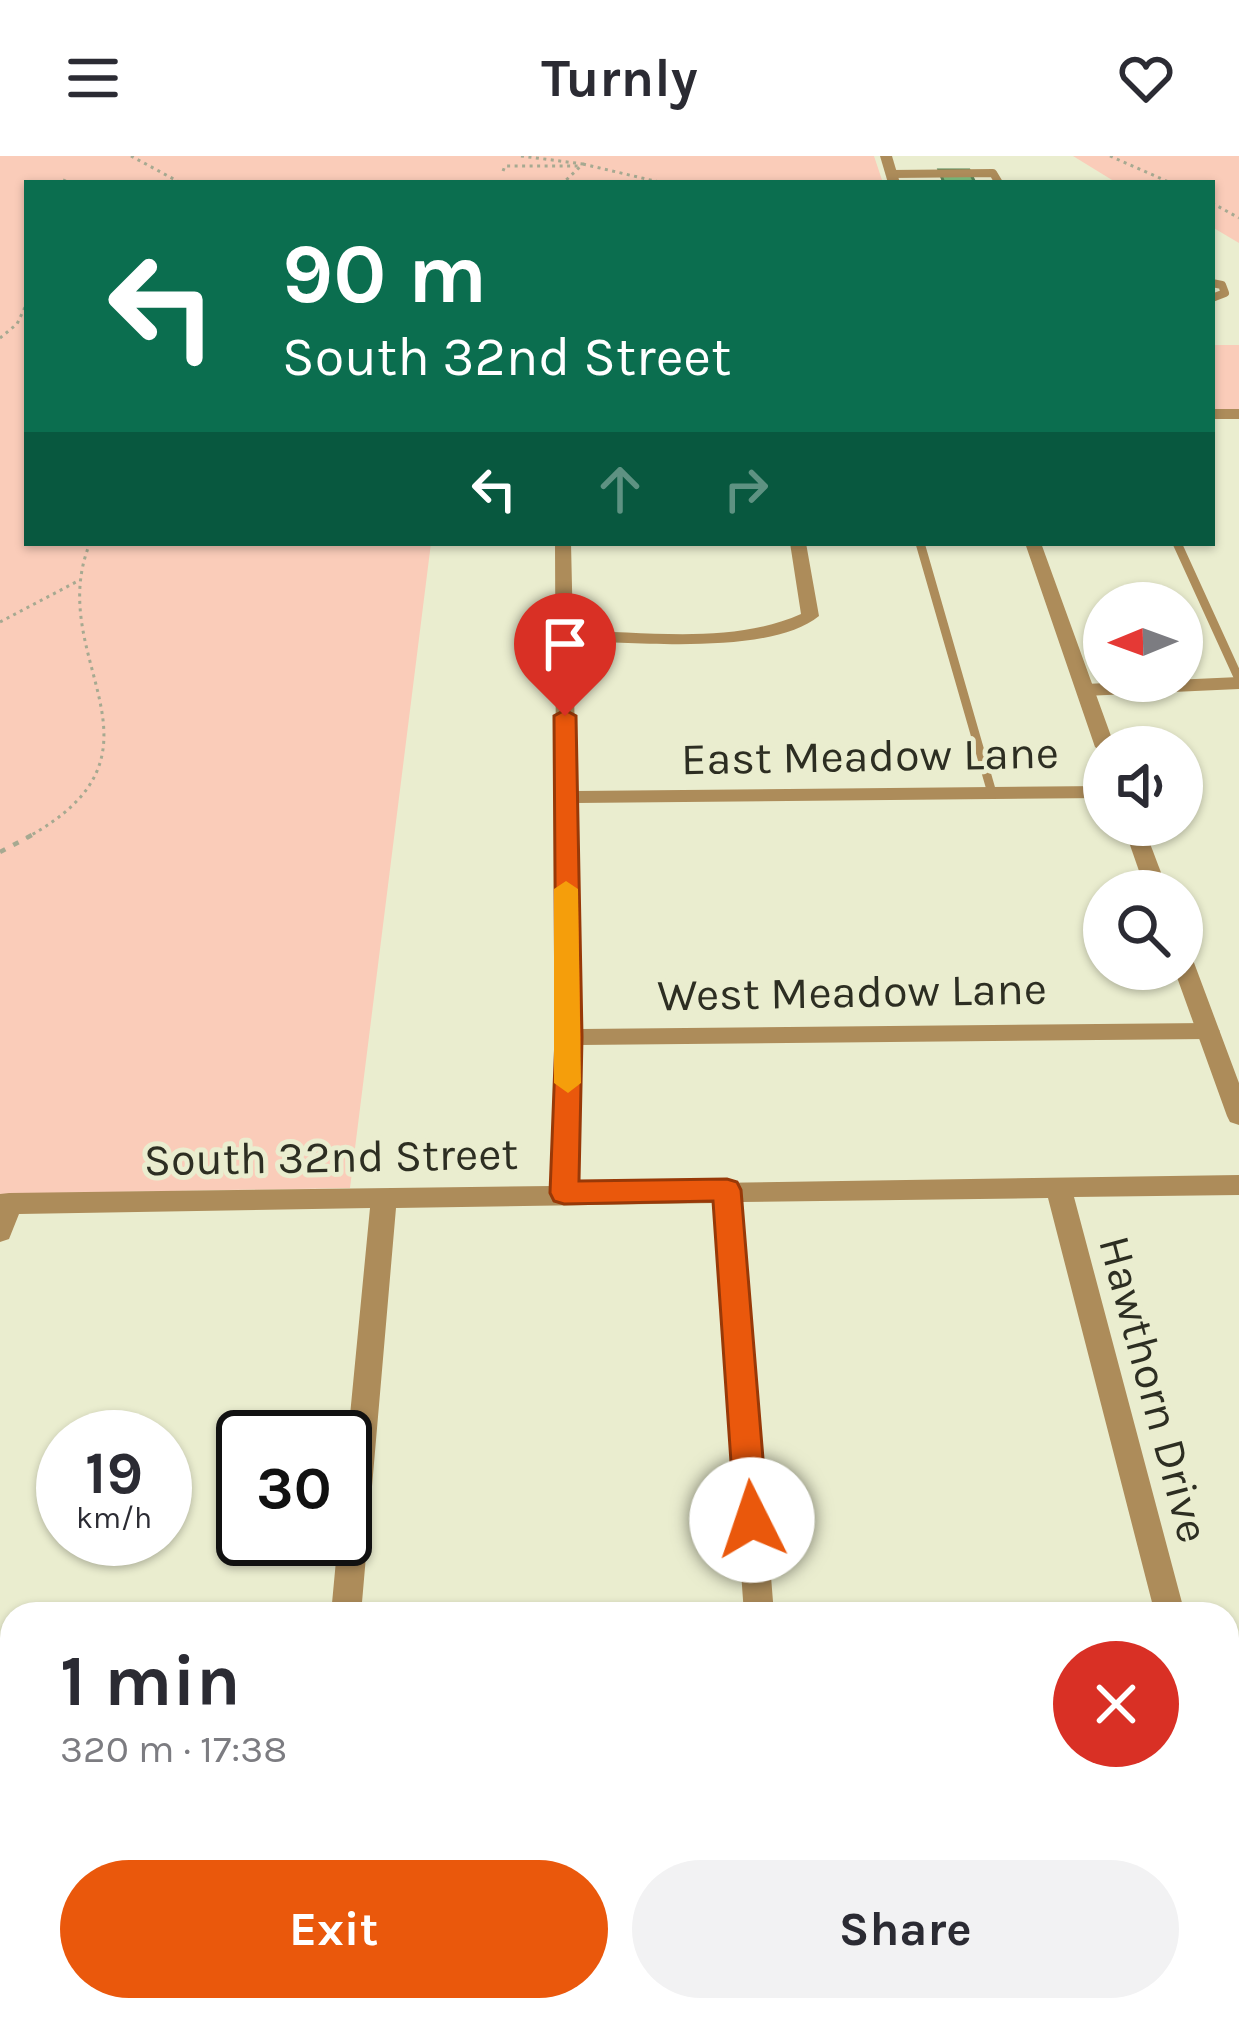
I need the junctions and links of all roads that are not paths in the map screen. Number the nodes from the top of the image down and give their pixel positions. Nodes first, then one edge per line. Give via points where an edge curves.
1 (886, 156) edge
2 (892, 178) edge
3 (996, 180) edge
4 (563, 546) edge
5 (798, 546) edge
6 (921, 546) edge
7 (1034, 546) edge
8 (1178, 546) edge
9 (566, 636) junction
10 (1239, 681) edge
11 (1203, 683) edge
12 (1083, 687) edge
13 (1083, 792) edge
14 (992, 793) junction
15 (564, 797) junction
16 (1193, 990) edge
17 (1208, 1031) junction
18 (569, 1037) junction
19 (1239, 1116) edge
20 (1239, 1185) edge
21 (1058, 1186) junction
22 (727, 1190) junction
23 (564, 1193) junction
24 (383, 1198) junction
25 (4, 1204) edge
26 (0, 1232) edge
27 (347, 1602) edge
28 (758, 1602) edge
29 (1167, 1602) edge

1 - 2 street
2 - 3 lane via 993,173
4 - 9 street
5 - 9 street via 810,616 792,628
6 - 14 lane
7 - 12 street
8 - 10 lane
9 - 15 street
10 - 11 street
13 - 14 street, East Meadow Lane
14 - 15 street, East Meadow Lane
15 - 18 street
16 - 17 street
17 - 18 street, West Meadow Lane
17 - 19 street
18 - 23 street
20 - 21 street, South 32nd Street
21 - 22 street, South 32nd Street
21 - 29 street, Hawthorn Drive
22 - 23 street, South 32nd Street
22 - 28 street
23 - 24 street, South 32nd Street
24 - 25 street, South 32nd Street
24 - 27 street
25 - 26 street

